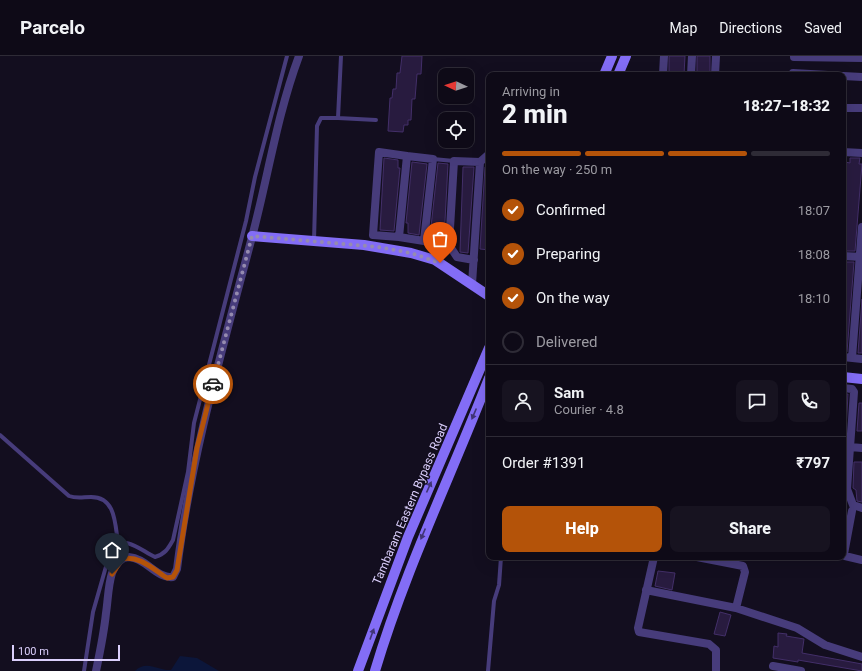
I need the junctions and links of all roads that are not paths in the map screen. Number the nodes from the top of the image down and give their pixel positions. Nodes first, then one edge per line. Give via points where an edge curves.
1 (287, 56) edge
2 (299, 56) edge
3 (341, 56) edge
4 (612, 56) edge
5 (626, 56) edge
6 (664, 56) edge
7 (692, 56) edge
8 (716, 56) edge
9 (794, 56) edge
10 (862, 58) edge
11 (605, 72) edge
12 (619, 72) edge
13 (663, 72) edge
14 (691, 72) edge
15 (715, 72) edge
16 (793, 72) edge
17 (846, 76) edge
18 (862, 77) edge
19 (846, 108) edge
20 (862, 108) edge
21 (338, 118) junction
22 (376, 120) dead end
23 (846, 152) edge
24 (862, 153) edge
25 (407, 156) junction
26 (486, 157) edge
27 (433, 159) junction
28 (454, 161) junction
29 (480, 162) junction
30 (862, 227) edge
31 (252, 236) junction
32 (399, 237) junction
33 (314, 241) junction
34 (424, 241) junction
35 (449, 244) junction
36 (846, 256) edge
37 (861, 257) edge
38 (474, 260) junction
39 (472, 284) junction
40 (486, 294) edge
41 (486, 355) edge
42 (846, 357) edge
43 (852, 358) junction
44 (862, 359) edge
45 (846, 377) edge
46 (862, 378) edge
47 (486, 385) edge
48 (846, 388) edge
49 (0, 435) edge
50 (850, 446) junction
51 (862, 448) edge
52 (846, 478) edge
53 (846, 489) edge
54 (862, 508) edge
55 (852, 511) dead end
56 (118, 543) junction
57 (846, 543) edge
58 (846, 556) edge
59 (501, 560) edge
60 (653, 560) edge
61 (731, 560) edge
62 (862, 560) edge
63 (646, 590) junction
64 (736, 608) junction
65 (862, 657) edge
66 (773, 666) dead end
67 (84, 671) edge
68 (96, 671) edge
69 (358, 671) edge
70 (375, 671) edge
71 (488, 671) edge
72 (716, 671) edge
73 (801, 671) edge

1 - 56 lane via 194,423 188,472 173,540 162,555 155,557 128,542
2 - 31 street via 286,93
3 - 21 lane
4 - 11 main road
5 - 12 main road
6 - 13 street
7 - 14 street
8 - 15 street
9 - 10 street
9 - 16 street
17 - 18 street
19 - 20 street
21 - 22 lane
21 - 33 lane via 320,118 317,126
23 - 24 street
25 - 27 street
25 - 32 street
25 - 32 street via 379,152 373,235
26 - 29 street
27 - 28 lane
27 - 34 street
28 - 29 street
28 - 35 street
29 - 38 street
30 - 37 street
31 - 33 main road
31 - 68 street via 197,448 177,570 173,577 167,578 136,559 129,557 118,563 112,574
32 - 34 street
33 - 39 main road via 378,247 419,255 435,260
34 - 35 street
35 - 38 street via 457,257
36 - 37 street
37 - 43 street
38 - 39 street
39 - 40 main road
69 -> 41 main road, Tambaram Eastern Bypass Road via 408,537
42 - 43 street
43 - 44 street
45 - 46 main road
47 -> 70 main road, Tambaram Eastern Bypass Road via 407,575
48 - 50 street via 854,392
49 - 56 lane via 69,496 92,496 103,498 109,503
50 - 51 street
50 - 52 street
53 - 54 street via 852,504
55 - 57 street
56 - 67 lane via 111,549 99,590
58 - 62 street
59 - 71 lane via 499,584 494,601
60 - 63 street
61 - 64 street via 745,569
63 - 64 street
63 - 72 street via 639,632 709,644 716,650
64 - 65 street via 797,628 825,646
66 - 73 street

